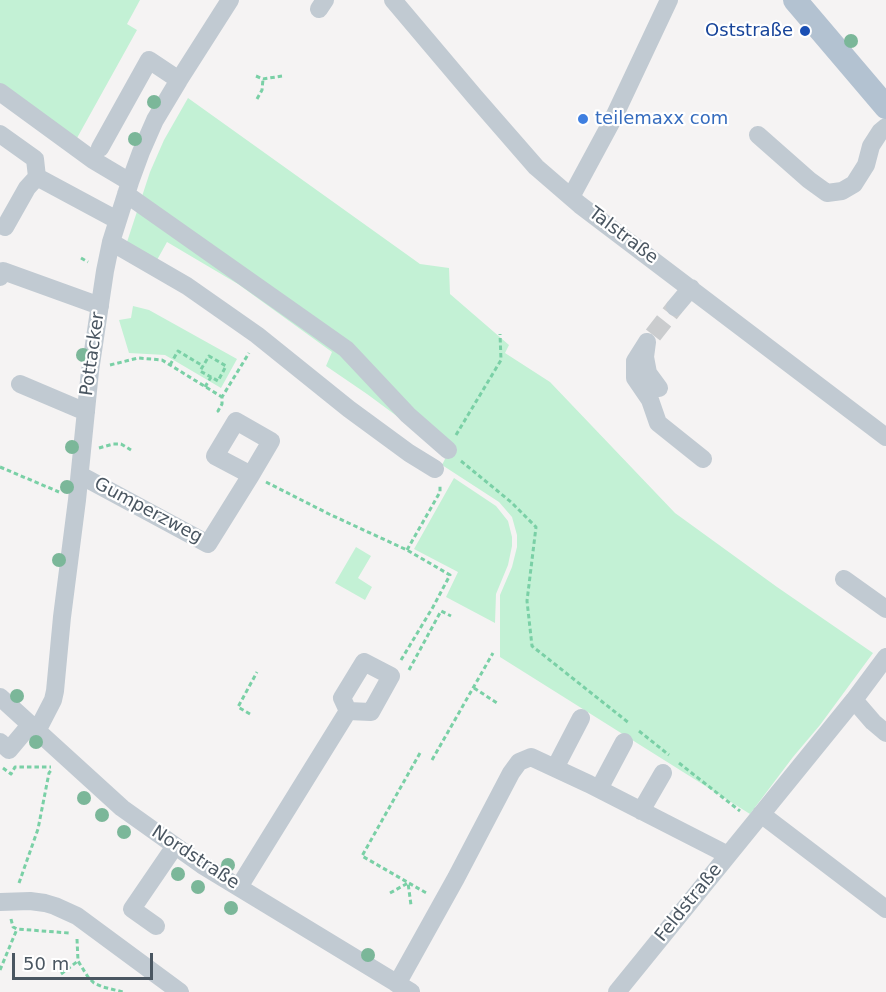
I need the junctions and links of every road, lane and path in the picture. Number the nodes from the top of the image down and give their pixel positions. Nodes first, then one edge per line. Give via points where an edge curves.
1 (230, 0) edge
2 (393, 0) edge
3 (669, 0) edge
4 (795, 0) edge
5 (256, 76) dead end
6 (282, 76) dead end
7 (262, 79) junction
8 (179, 80) junction
9 (0, 92) edge
10 (257, 99) dead end
11 (886, 107) edge
12 (886, 127) edge
13 (0, 134) edge
14 (758, 135) dead end
15 (100, 148) dead end
16 (37, 177) junction
17 (128, 188) junction
18 (576, 201) junction
19 (117, 220) junction
20 (5, 227) dead end
21 (111, 242) junction
22 (0, 277) edge
23 (692, 288) junction
24 (100, 306) junction
25 (675, 307) tunnel mouth
26 (501, 334) dead end
27 (248, 354) dead end
28 (170, 365) junction
29 (203, 366) junction
30 (90, 371) junction
31 (211, 377) junction
32 (20, 384) dead end
33 (205, 387) junction
34 (659, 388) dead end
35 (222, 397) junction
36 (86, 412) junction
37 (236, 421) junction
38 (886, 437) edge
39 (82, 446) junction
40 (131, 450) dead end
41 (448, 450) junction
42 (703, 459) dead end
43 (0, 467) edge
44 (80, 475) junction
45 (251, 475) junction
46 (437, 475) joint
47 (77, 500) junction
48 (406, 550) junction
49 (844, 579) dead end
50 (886, 609) edge
51 (451, 616) dead end
52 (493, 653) dead end
53 (886, 657) edge
54 (257, 672) dead end
55 (399, 674) junction
56 (474, 688) junction
57 (0, 697) edge
58 (854, 700) junction
59 (497, 703) dead end
60 (348, 711) junction
61 (250, 714) dead end
62 (582, 718) dead end
63 (33, 728) junction
64 (886, 733) edge
65 (0, 742) edge
66 (624, 742) dead end
67 (420, 753) dead end
68 (669, 754) dead end
69 (432, 760) dead end
70 (0, 766) edge
71 (670, 767) joint
72 (555, 768) junction
73 (599, 789) junction
74 (642, 811) junction
75 (758, 818) junction
76 (176, 846) junction
77 (728, 855) junction
78 (408, 883) junction
79 (239, 887) junction
80 (390, 892) dead end
81 (6, 902) edge
82 (443, 902) junction
83 (411, 905) dead end
84 (886, 909) edge
85 (156, 926) dead end
86 (17, 929) junction
87 (78, 961) junction
88 (0, 970) edge
89 (61, 974) dead end
90 (404, 988) edge
91 (123, 992) edge
92 (180, 992) edge
93 (617, 992) edge

1 - 8 street, Pottacker
2 - 18 street, Talstraße via 536,167
3 - 18 street
4 - 11 main road
5 - 7 path
6 - 7 path
7 - 10 path
8 - 15 street via 156,57 149,60
8 - 17 street, Pottacker via 155,120
9 - 17 street
12 - 14 street via 871,146 866,165 854,184 827,193
13 - 16 street via 35,159
16 - 19 street
16 - 20 street
17 - 19 street, Pottacker
17 - 41 street via 346,349 408,415
18 - 23 street, Talstraße
19 - 21 street, Pottacker
21 - 24 street, Pottacker
21 - 46 street via 187,286 257,335
22 - 24 street via 3,271
23 - 25 street
23 - 38 street, Talstraße
24 - 30 street, Pottacker
26 - 41 path via 501,360
27 - 35 path
28 - 29 path via 178,351
28 - 30 path via 162,360 138,358
28 - 33 path
29 - 31 path via 200,371
29 - 31 path via 209,356 226,366 218,381
30 - 36 street, Pottacker
31 - 33 path
32 - 36 street
33 - 35 path
34 - 42 street via 648,373 645,357 650,338 634,361 635,378 650,400 658,423
35 - 37 path via 218,411
36 - 39 street, Pottacker
37 - 45 street, Gumperzweg via 271,441
37 - 45 street via 215,456
39 - 40 path via 121,444
39 - 44 street, Pottacker
41 - 68 path via 536,527 526,601 532,646
43 - 47 path
44 - 45 street, Gumperzweg via 208,544
44 - 47 street, Pottacker
45 - 48 path
46 - 48 path via 440,492
47 - 63 street, Pottacker via 55,692 51,706
48 - 55 path via 450,575
49 - 50 street
51 - 55 path via 441,611
52 - 56 path
53 - 58 street, Feldstraße
54 - 61 path via 238,707
55 - 60 street via 371,712
55 - 60 street via 364,662 342,698
56 - 59 path
56 - 69 path
57 - 63 street, Nordstraße
58 - 64 street
58 - 75 street, Feldstraße
60 - 79 street
62 - 72 street
63 - 65 street, Pottacker via 9,750
63 - 76 street, Nordstraße via 122,808
66 - 73 street
67 - 78 path via 362,856
70 - 81 path via 11,774 15,767 53,767 30,854
71 - 74 street
71 - 75 path
72 - 73 street
72 - 82 street via 531,757 519,762
73 - 74 street
74 - 77 street
75 - 77 street, Feldstraße
75 - 84 street
76 - 79 street, Nordstraße
76 - 85 street via 132,909
77 - 93 street, Feldstraße
78 - 80 path
78 - 82 path
78 - 83 path
79 - 90 street, Nordstraße
81 - 86 path
81 - 92 street via 45,903 77,916
82 - 90 street
86 - 87 path via 77,934
86 - 88 path
87 - 89 path
87 - 91 path via 94,983

